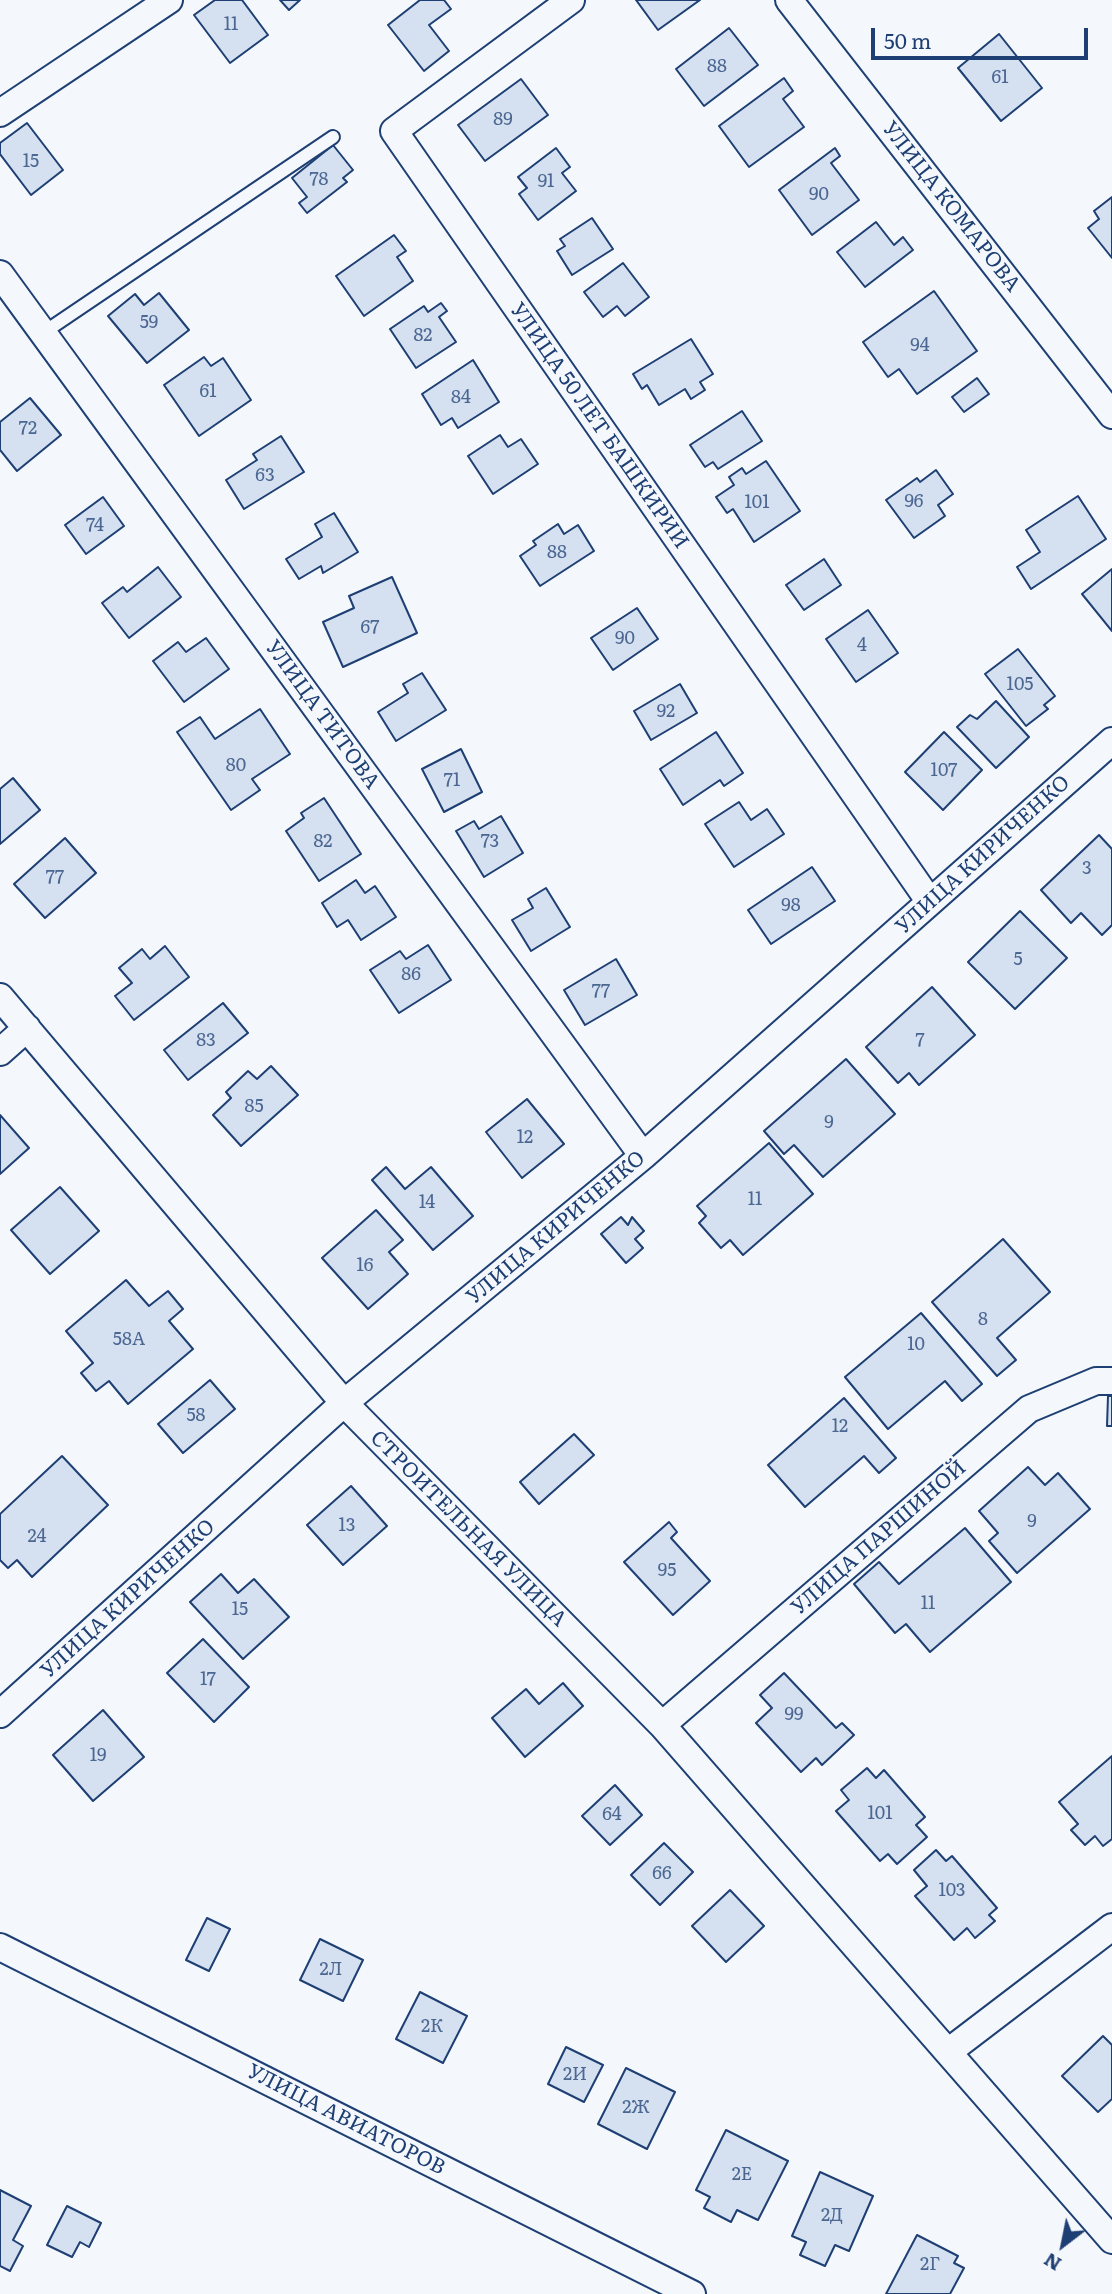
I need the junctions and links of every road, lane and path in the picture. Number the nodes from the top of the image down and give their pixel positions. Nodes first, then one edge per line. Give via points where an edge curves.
1 (169, 0) edge
2 (571, 0) edge
3 (789, 0) edge
4 (0, 113) edge
5 (333, 138) dead end
6 (5, 291) edge
7 (43, 333) junction
8 (1112, 415) edge
9 (1112, 741) edge
10 (930, 902) junction
11 (0, 997) edge
12 (27, 1028) junction
13 (0, 1052) edge
14 (643, 1156) junction
15 (1112, 1381) edge
16 (344, 1404) junction
17 (0, 1714) edge
18 (662, 1725) junction
19 (1112, 1927) edge
20 (0, 1947) edge
21 (948, 2052) junction
22 (1112, 2240) edge
23 (692, 2294) edge

1 - 4 street
2 - 10 street, УЛИЦА 50 ЛЕТ БАШКИРИИ via 394,131
3 - 8 street, УЛИЦА КОМАРОВА
5 - 7 lane
6 - 7 street, УЛИЦА ТИТОВА
7 - 14 street, УЛИЦА ТИТОВА
9 - 10 street, УЛИЦА КИРИЧЕНКО
10 - 14 street, УЛИЦА КИРИЧЕНКО
11 - 12 street, СТРОИТЕЛЬНАЯ УЛИЦА
12 - 13 street
12 - 16 street, СТРОИТЕЛЬНАЯ УЛИЦА
14 - 16 street, УЛИЦА КИРИЧЕНКО
15 - 18 street, УЛИЦА ПАРШИНОЙ via 1096,1381 1029,1409
16 - 17 street, УЛИЦА КИРИЧЕНКО
16 - 18 street, СТРОИТЕЛЬНАЯ УЛИЦА
18 - 21 street, СТРОИТЕЛЬНАЯ УЛИЦА
19 - 21 street
20 - 23 street, УЛИЦА АВИАТОРОВ
21 - 22 street, СТРОИТЕЛЬНАЯ УЛИЦА

